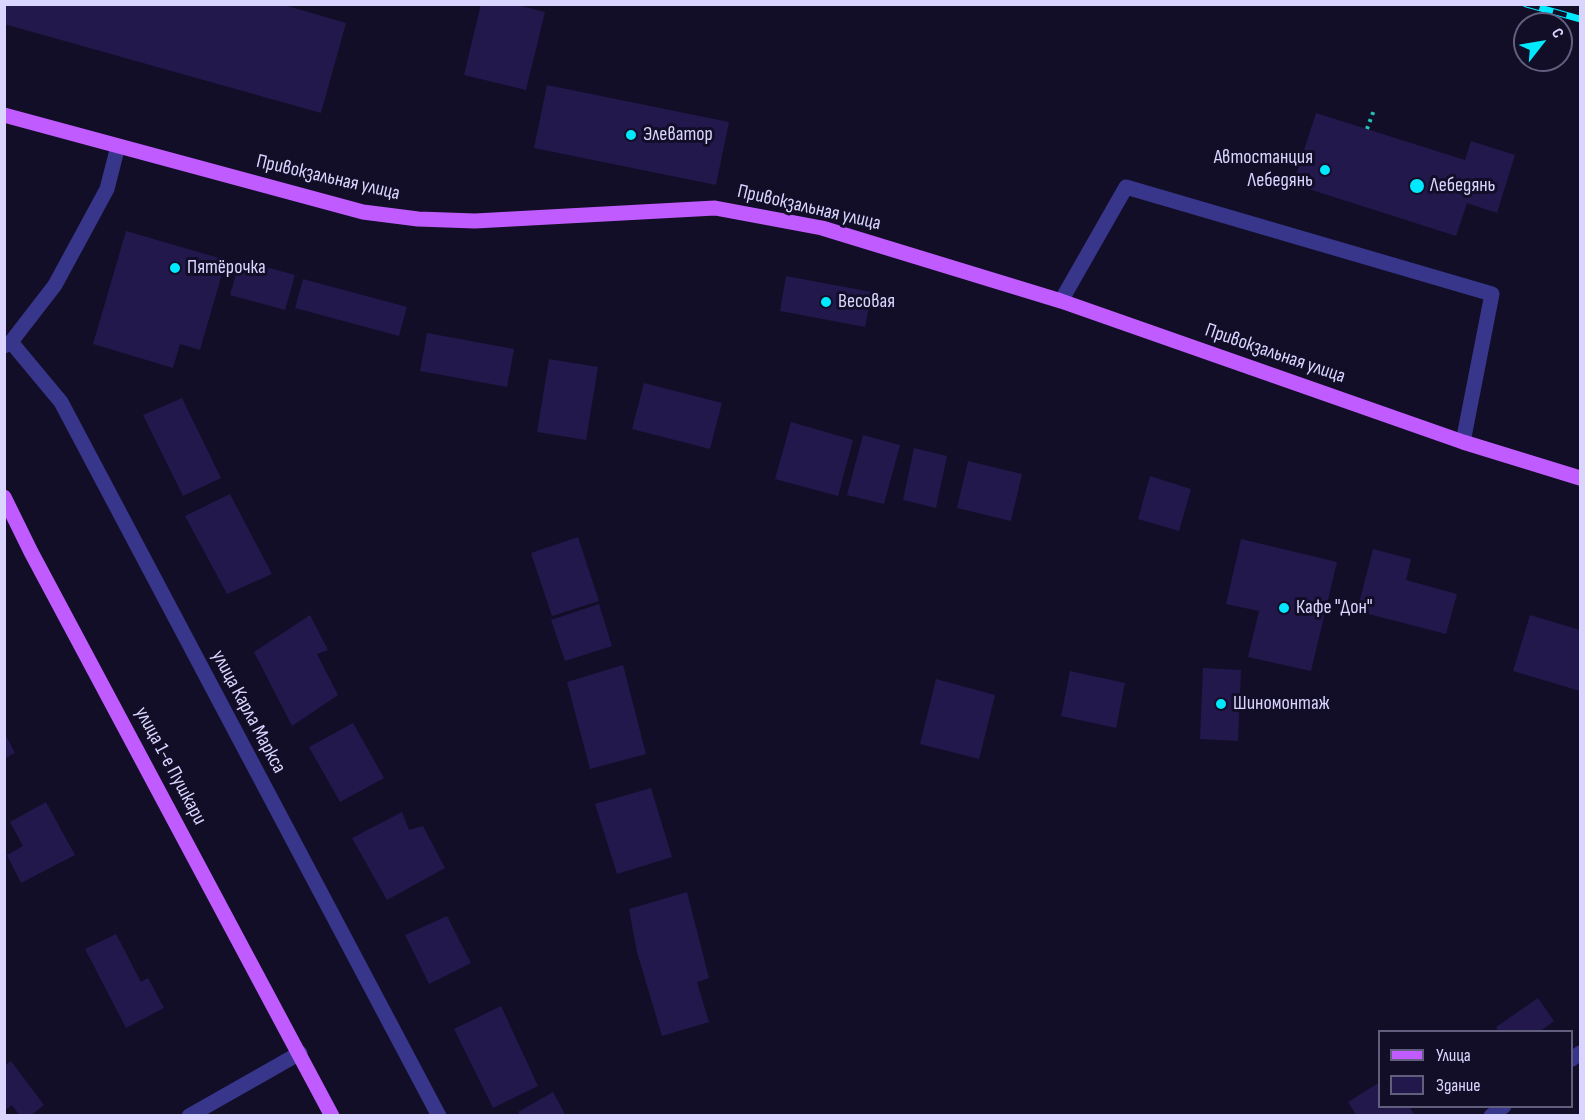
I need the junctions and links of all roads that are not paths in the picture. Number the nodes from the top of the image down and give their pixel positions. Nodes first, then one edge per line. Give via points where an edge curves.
1 (4, 115) edge
2 (118, 146) junction
3 (1061, 301) junction
4 (8, 344) edge
5 (1463, 442) junction
6 (1581, 478) edge
7 (4, 497) edge
8 (300, 1053) junction
9 (189, 1116) edge
10 (332, 1116) edge
11 (439, 1116) edge

1 - 2 main road, Привокзальная улица
2 - 3 main road, Привокзальная улица via 363,212 418,219 475,221 715,208 822,228
2 - 4 street via 107,189 55,285
3 - 5 main road, Привокзальная улица
3 - 5 street via 1126,187 1492,294
4 - 11 street, улица Карла Маркса via 61,402
5 - 6 main road, Привокзальная улица
7 - 8 main road, улица 1-е Пушкари
8 - 9 street
8 - 10 main road, улица 1-е Пушкари

